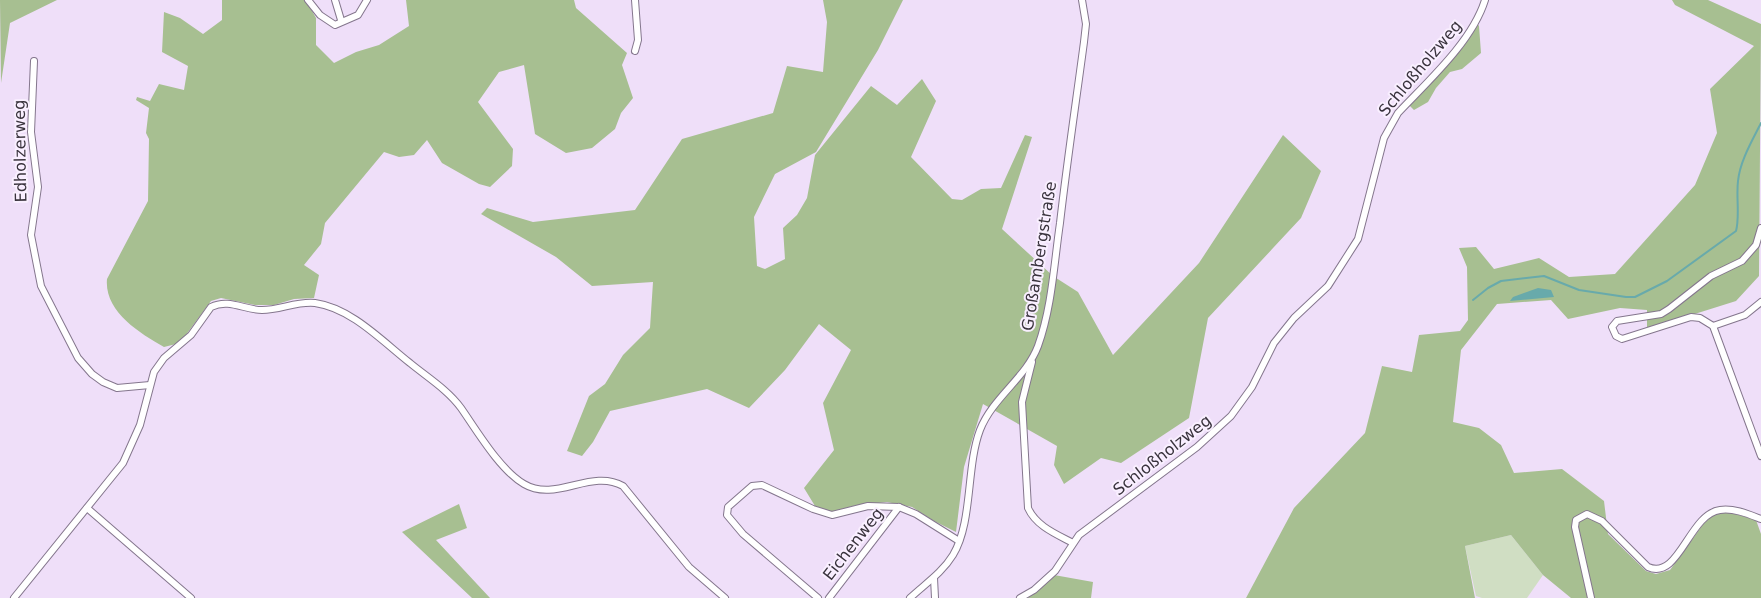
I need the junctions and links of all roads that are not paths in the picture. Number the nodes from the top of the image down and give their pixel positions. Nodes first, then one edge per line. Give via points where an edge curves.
1 (308, 0) edge
2 (335, 0) edge
3 (367, 0) edge
4 (635, 0) edge
5 (1082, 0) edge
6 (1485, 0) edge
7 (341, 20) junction
8 (635, 51) dead end
9 (34, 61) dead end
10 (1761, 228) edge
11 (1761, 302) edge
12 (1713, 326) junction
13 (1034, 356) junction
14 (150, 385) junction
15 (1761, 456) edge
16 (899, 507) junction
17 (87, 508) junction
18 (1761, 518) edge
19 (959, 541) junction
20 (1073, 543) junction
21 (934, 578) junction
22 (14, 598) edge
23 (191, 598) edge
24 (726, 598) edge
25 (818, 598) edge
26 (829, 598) edge
27 (910, 598) edge
28 (935, 598) edge
29 (1020, 598) edge
30 (1591, 598) edge

1 - 7 street via 332,24
2 - 7 street
3 - 7 street via 358,15
4 - 8 street via 638,40
5 - 13 street, Großambergstraße via 1085,33 1053,276 1043,331
6 - 20 street, Schloßholzweg via 1465,38 1388,127 1364,225 1348,257 1328,286 1294,318 1274,343 1237,408 1213,434 1092,524
9 - 14 street, Edholzerweg via 31,132 38,187 31,235 41,286 78,358 92,374 117,388
10 - 12 street via 1756,245 1742,262 1711,276 1661,314 1617,321 1612,327 1616,336 1622,338 1691,317
11 - 12 street via 1745,315
12 - 15 street
13 - 19 street, Großambergstraße via 993,406 981,429
13 - 20 street via 1022,402 1028,508 1040,524
14 - 17 street via 133,446 118,471
14 - 24 street via 164,358 191,335 211,307 217,304 277,310 304,302 330,308 362,325 446,392 508,471 524,484 553,490 599,480 623,486 689,567
16 - 19 street
16 - 25 street via 868,506 832,515 813,510 762,485 752,486 728,507 727,515 743,534
16 - 26 street, Eichenweg
17 - 22 street
17 - 23 street
18 - 30 street via 1728,509 1707,515 1667,567 1654,570 1602,521 1587,514 1581,516 1575,527
19 - 21 street, Großambergstraße via 952,556
20 - 29 street, Schloßholzweg via 1046,580
21 - 27 street, Großambergstraße
21 - 28 street

